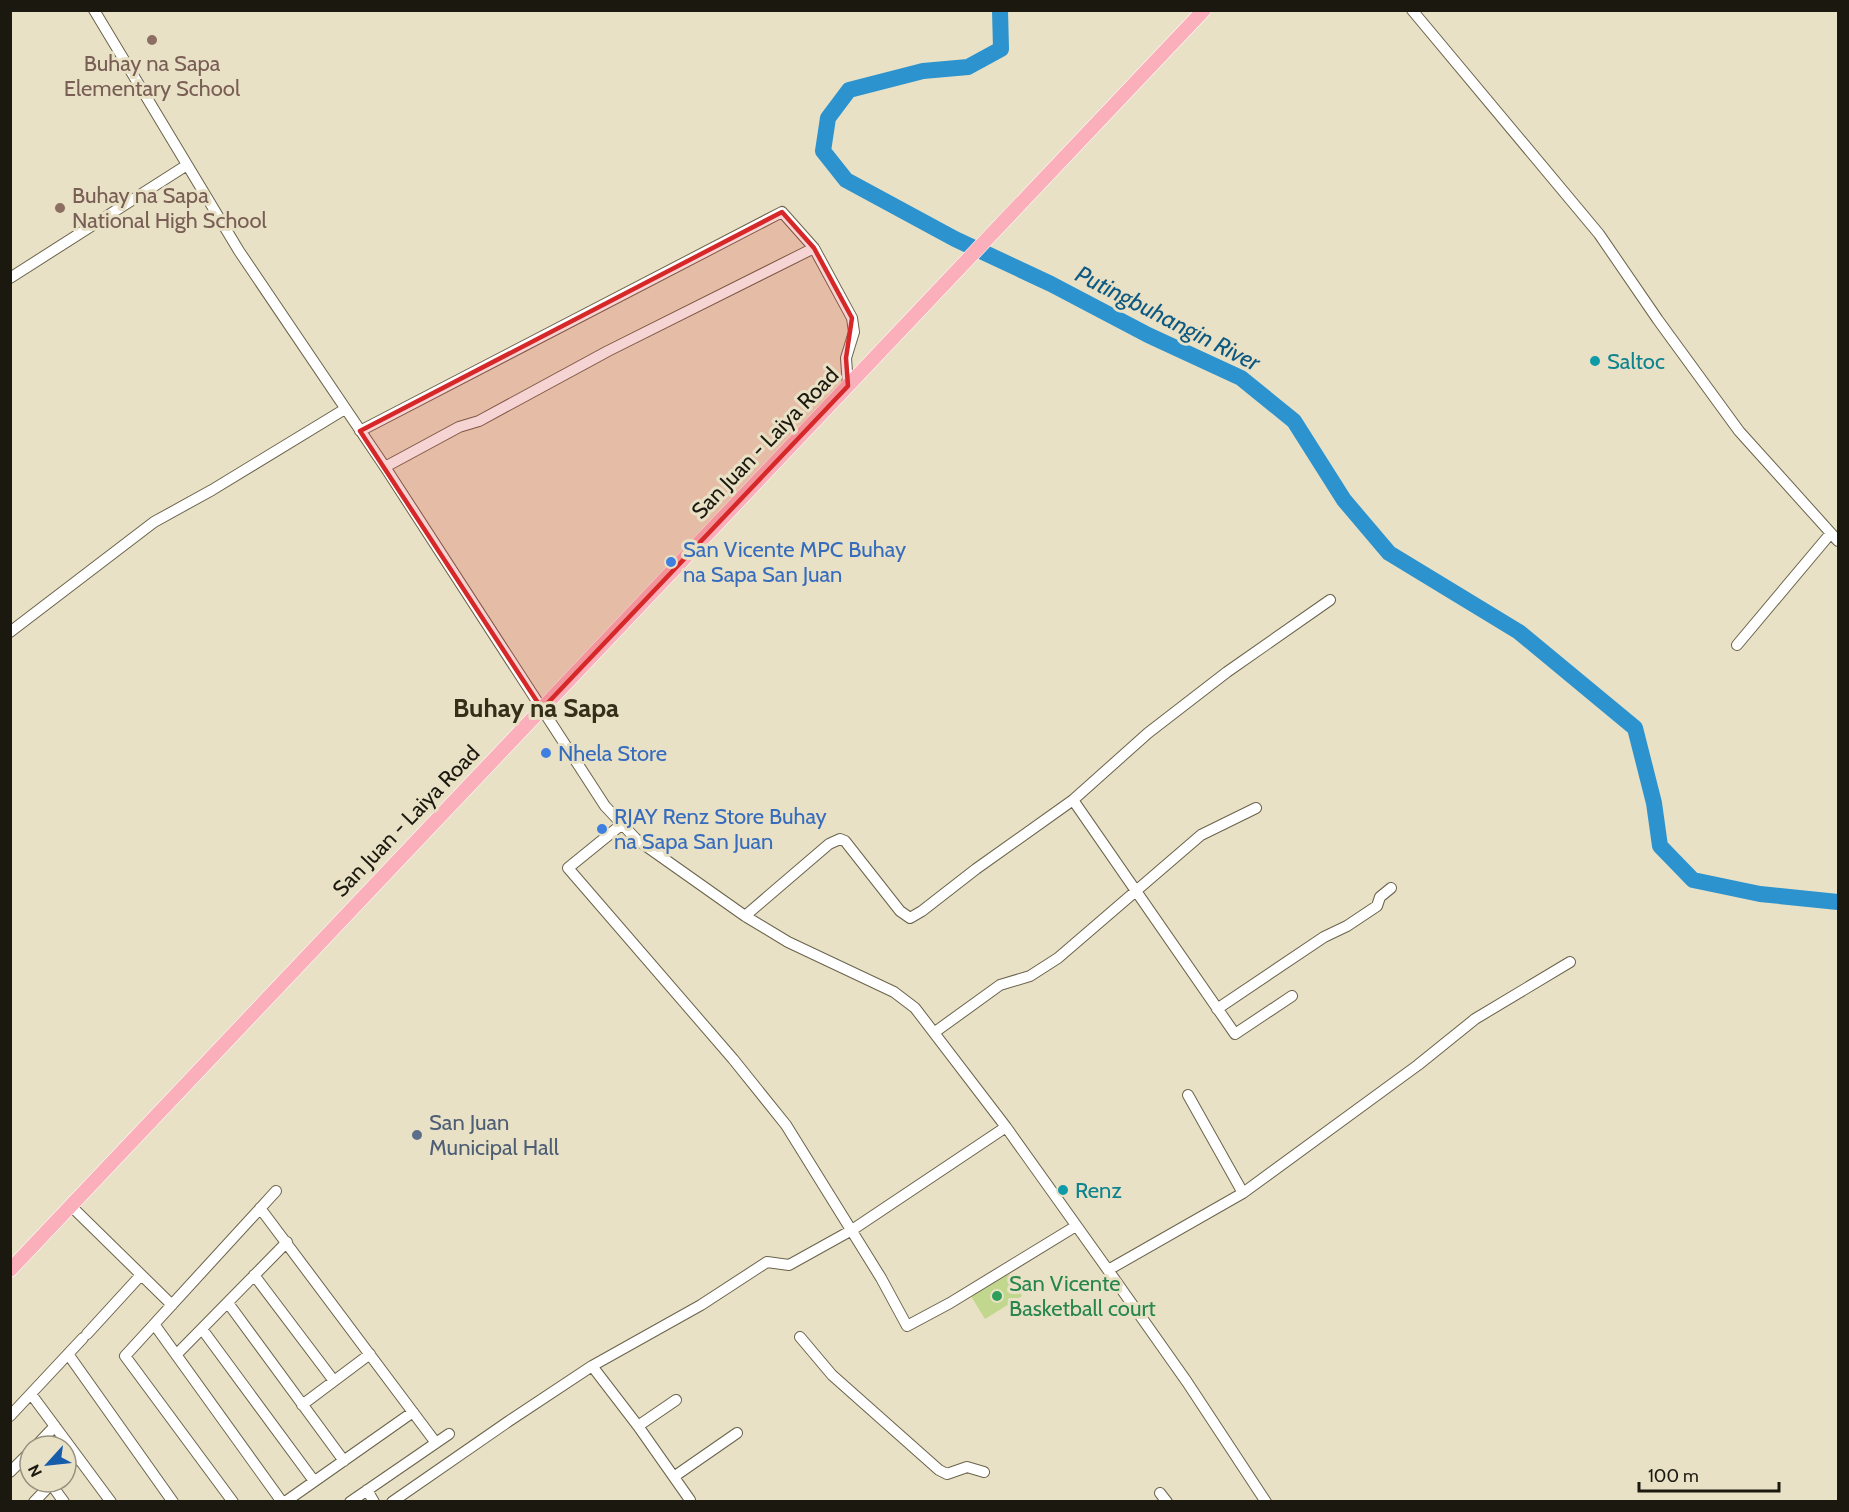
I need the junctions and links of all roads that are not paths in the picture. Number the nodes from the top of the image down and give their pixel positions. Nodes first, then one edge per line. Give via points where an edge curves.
1 (94, 10) edge
2 (1204, 10) edge
3 (1412, 10) edge
4 (187, 165) junction
5 (814, 248) junction
6 (10, 278) edge
7 (848, 386) junction
8 (345, 409) junction
9 (360, 431) junction
10 (385, 467) junction
11 (1835, 537) edge
12 (1330, 600) dead end
13 (10, 632) edge
14 (1737, 645) dead end
15 (542, 709) junction
16 (1073, 800) junction
17 (1256, 808) dead end
18 (621, 825) junction
19 (1391, 888) dead end
20 (1135, 891) junction
21 (744, 916) junction
22 (1570, 962) dead end
23 (1292, 996) dead end
24 (1216, 1009) junction
25 (935, 1032) junction
26 (1188, 1095) dead end
27 (1006, 1127) junction
28 (276, 1191) dead end
29 (1243, 1193) junction
30 (71, 1206) junction
31 (260, 1208) junction
32 (1076, 1226) junction
33 (852, 1230) junction
34 (287, 1242) junction
35 (10, 1270) edge
36 (1108, 1270) junction
37 (141, 1275) junction
38 (254, 1275) junction
39 (228, 1303) junction
40 (172, 1305) junction
41 (154, 1324) junction
42 (202, 1329) junction
43 (800, 1337) dead end
44 (68, 1354) junction
45 (370, 1354) junction
46 (176, 1355) junction
47 (592, 1366) junction
48 (334, 1382) junction
49 (31, 1394) junction
50 (676, 1400) dead end
51 (303, 1405) junction
52 (412, 1412) junction
53 (10, 1416) edge
54 (55, 1426) junction
55 (639, 1426) junction
56 (737, 1432) dead end
57 (47, 1434) edge
58 (61, 1434) edge
59 (450, 1434) dead end
60 (436, 1443) junction
61 (78, 1458) edge
62 (344, 1461) junction
63 (984, 1472) dead end
64 (675, 1476) junction
65 (314, 1481) junction
66 (367, 1490) junction
67 (690, 1500) edge
68 (111, 1502) edge
69 (173, 1502) edge
70 (233, 1502) edge
71 (283, 1502) edge
72 (350, 1502) edge
73 (374, 1502) edge
74 (392, 1502) edge
75 (1266, 1502) edge

1 - 4 street
2 - 7 main road, San Juan - Laiya Road
3 - 11 street via 1599,234 1739,431
4 - 6 street
4 - 8 street via 239,251
5 - 7 street via 852,318 854,332 846,358
5 - 9 street via 782,212
5 - 10 street
7 - 15 main road, San Juan - Laiya Road
8 - 9 street
8 - 13 street via 154,522
9 - 10 street
10 - 15 street
11 - 14 street
12 - 16 street via 1148,733
15 - 18 street
15 - 30 main road, San Juan - Laiya Road
16 - 20 street
16 - 21 street via 910,918 840,839
17 - 20 street via 1201,835
18 - 21 street
18 - 33 street via 568,868 786,1125
19 - 24 street via 1380,897 1377,906
20 - 24 street
20 - 25 street via 1058,958 1030,976 1000,985
21 - 25 street via 788,942 894,992 915,1008
22 - 29 street via 1475,1019
23 - 24 street via 1235,1034
25 - 27 street
26 - 29 street
27 - 32 street
27 - 33 street
28 - 31 street
29 - 36 street
30 - 35 main road, San Juan - Laiya Road
30 - 37 street
31 - 34 street
31 - 40 street
32 - 33 street via 908,1326
32 - 36 street
33 - 47 street via 789,1266 767,1262 701,1305
34 - 38 street
34 - 45 street
36 - 75 street
37 - 40 street
37 - 44 street
38 - 39 street
38 - 48 street
39 - 42 street
39 - 51 street
40 - 41 street
41 - 46 street
41 - 70 street via 125,1356
42 - 46 street
42 - 65 street
43 - 63 street via 832,1375 939,1470 947,1474 967,1467
44 - 49 street
44 - 69 street
45 - 48 street
45 - 52 street
46 - 71 street
47 - 55 street
47 - 74 street
48 - 51 street
49 - 53 street
49 - 54 street
50 - 55 street
51 - 62 street
52 - 60 street
52 - 62 street
54 - 57 street
54 - 58 street
55 - 64 street
56 - 64 street
59 - 60 street
60 - 66 street
61 - 68 street
62 - 65 street
64 - 67 street
65 - 71 street
66 - 72 street
66 - 73 street

